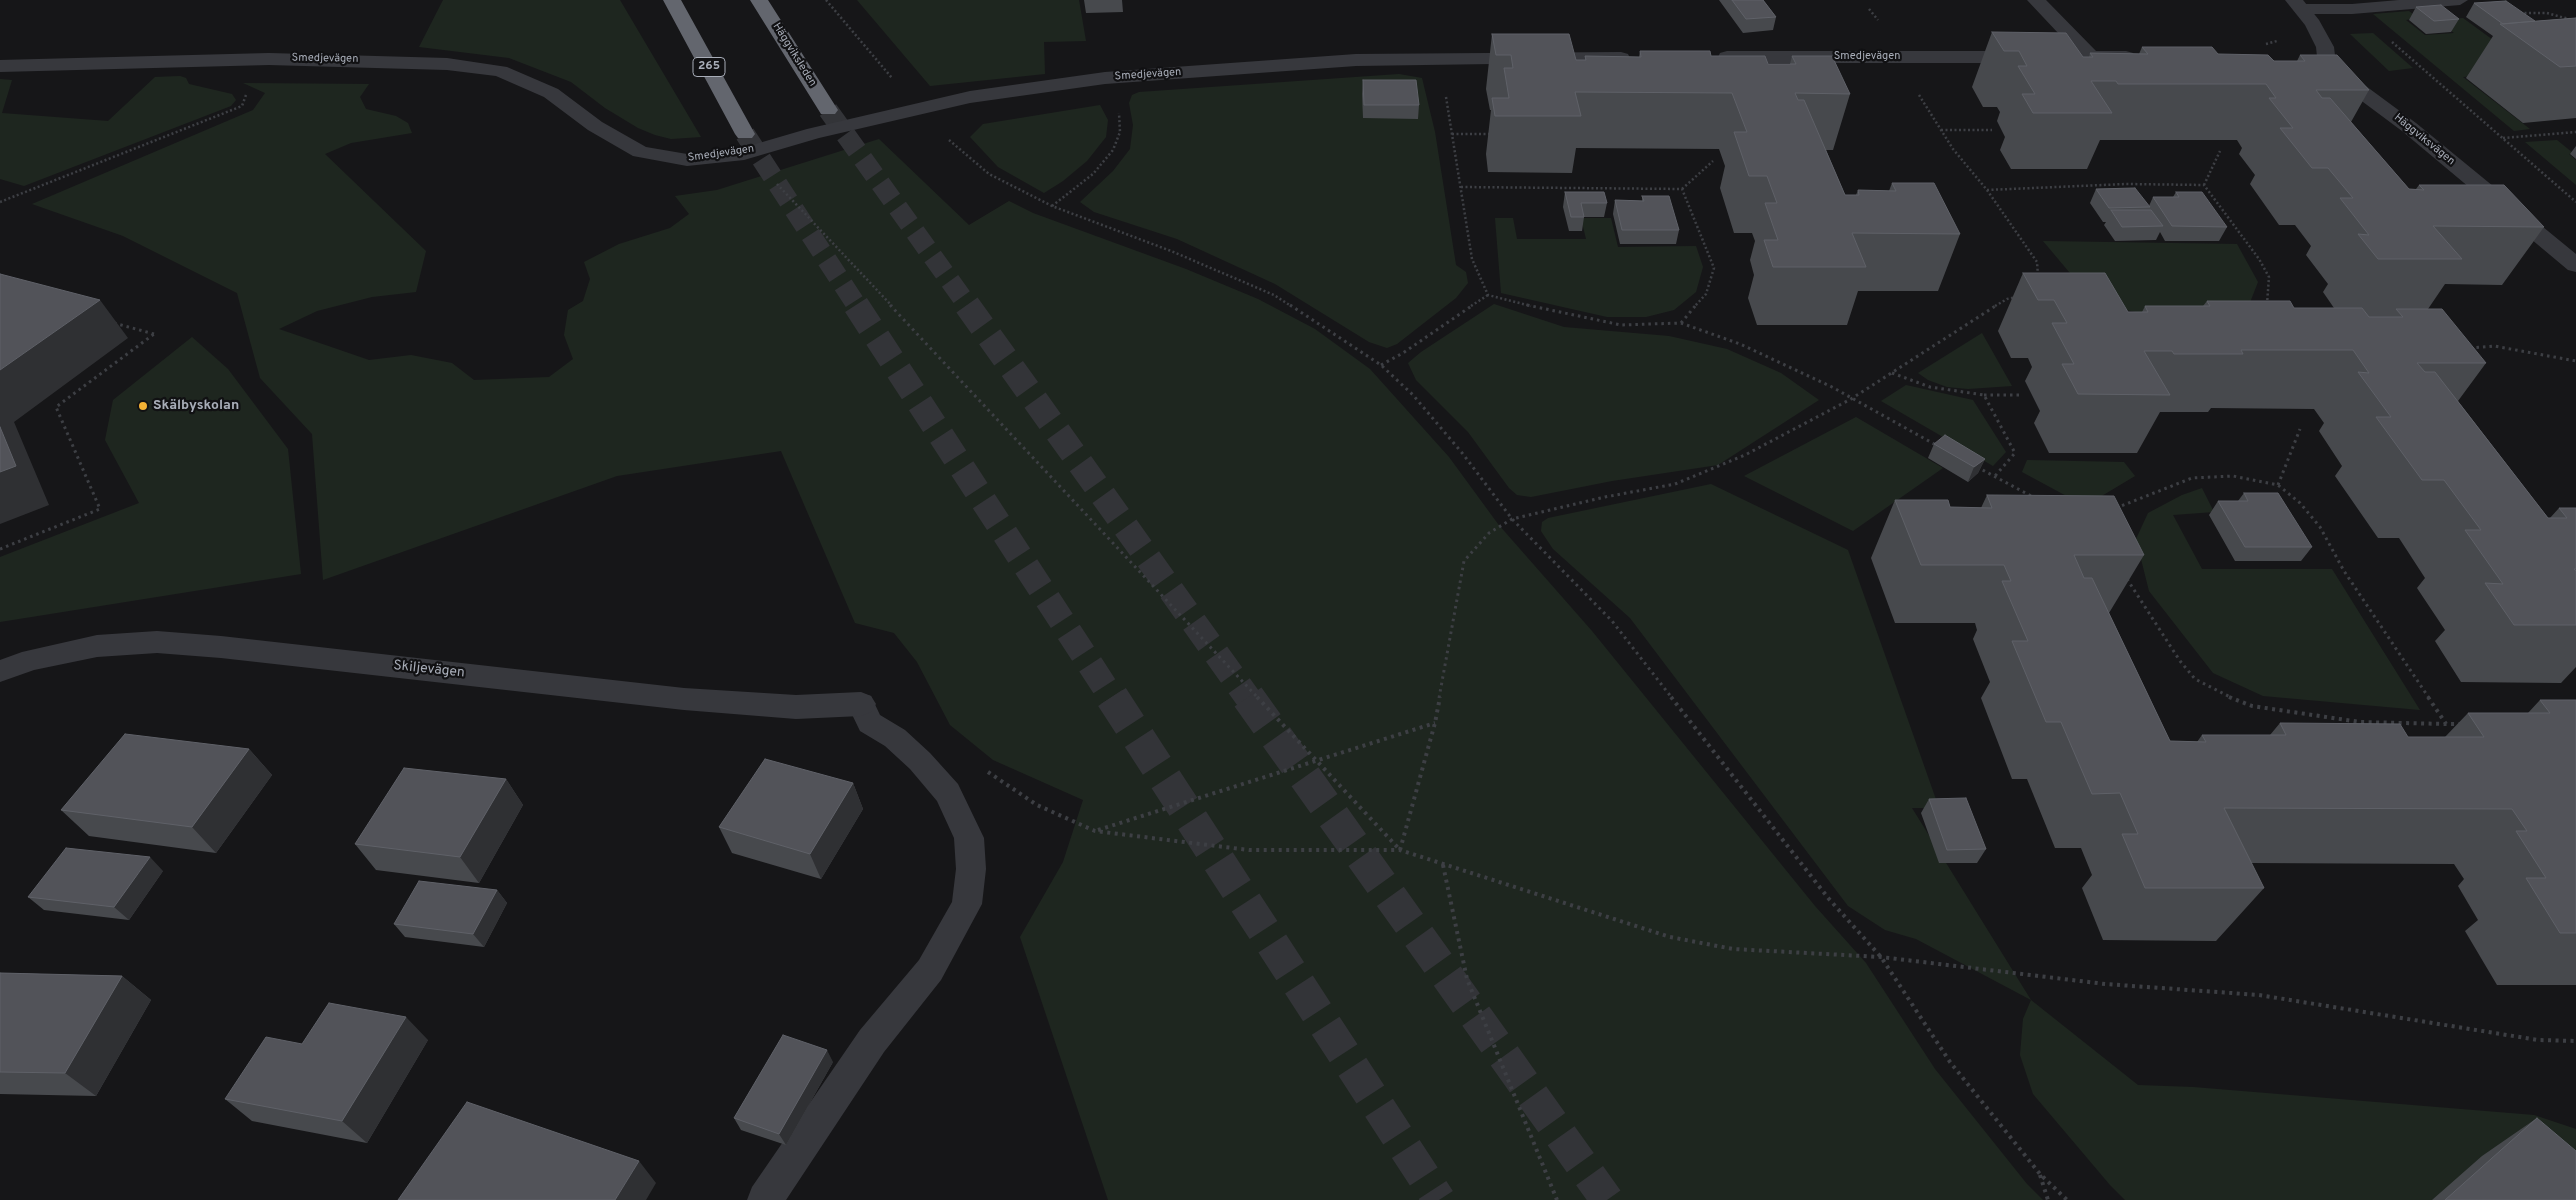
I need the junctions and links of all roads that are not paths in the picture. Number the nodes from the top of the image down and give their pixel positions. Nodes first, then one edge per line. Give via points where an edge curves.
1 (672, 0) edge
2 (759, 0) edge
3 (2036, 0) edge
4 (2460, 0) edge
5 (2298, 4) edge
6 (2090, 56) junction
7 (1638, 57) edge
8 (1707, 57) edge
9 (2140, 58) edge
10 (0, 66) edge
11 (828, 110) tunnel mouth
12 (745, 134) tunnel mouth
13 (2576, 265) edge
14 (0, 671) edge
15 (861, 704) joint
16 (765, 1200) edge

1 - 12 highway, 265
2 - 11 highway, Häggviksleden
3 - 6 street
4 - 5 lane via 2352,9
5 - 13 street, Häggviksvägen via 2325,47 2318,66 2409,127
6 - 8 street, Smedjevägen
6 - 9 street, Smedjevägen
7 - 10 street, Smedjevägen via 1356,60 1105,78 970,97 814,133 744,154 687,160 640,152 595,126 551,93 500,71 447,64 269,59
14 - 15 street, Skiljevägen via 32,660 97,646 157,642 684,699 796,707
15 - 16 lane via 870,724 896,738 948,793 969,838 972,869 967,904 930,970 872,1041

